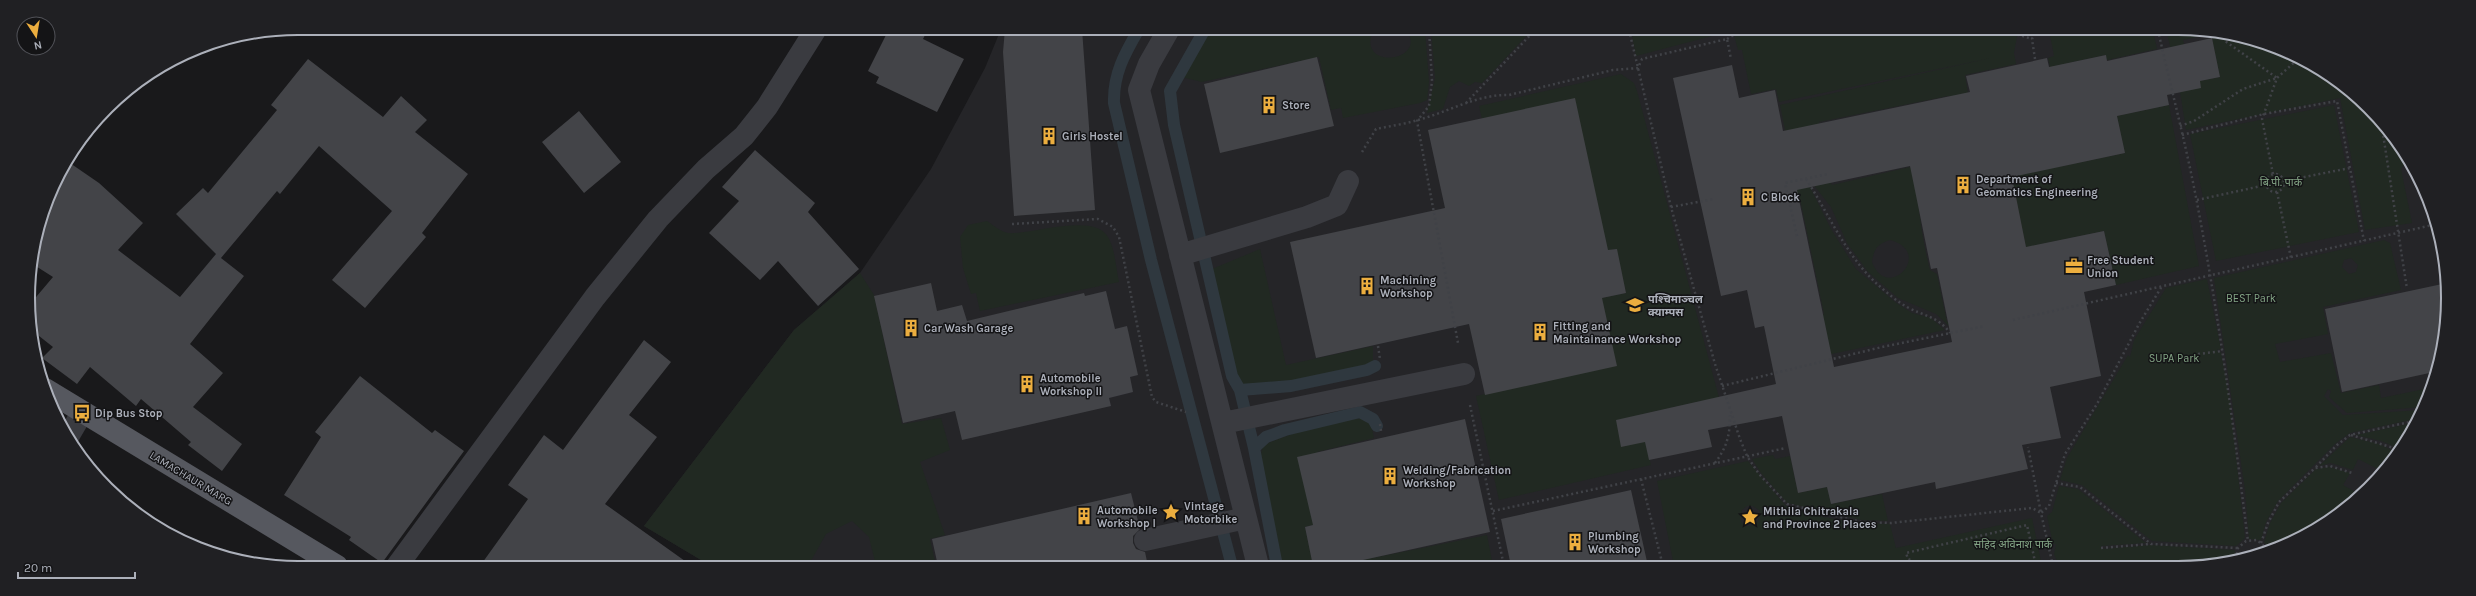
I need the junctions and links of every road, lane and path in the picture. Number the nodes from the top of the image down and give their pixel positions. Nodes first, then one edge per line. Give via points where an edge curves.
1 (812, 35) edge
2 (1166, 35) edge
3 (1429, 35) edge
4 (1531, 35) edge
5 (1631, 35) edge
6 (1734, 35) edge
7 (2021, 35) edge
8 (2034, 35) edge
9 (2159, 35) edge
10 (2032, 38) junction
11 (2223, 39) edge
12 (1727, 40) junction
13 (1731, 59) dead end
14 (2035, 59) dead end
15 (2294, 62) edge
16 (1638, 68) junction
17 (2277, 78) junction
18 (1466, 103) junction
19 (2264, 114) junction
20 (1417, 121) junction
21 (2180, 126) junction
22 (2383, 133) edge
23 (2182, 135) junction
24 (2350, 168) junction
25 (1828, 174) dead end
26 (2273, 174) junction
27 (1806, 179) junction
28 (1348, 181) joint
29 (2284, 181) junction
30 (2266, 185) junction
31 (2277, 192) junction
32 (1714, 199) dead end
33 (2197, 200) junction
34 (1671, 207) junction
35 (1012, 224) dead end
36 (2431, 225) edge
37 (2399, 233) junction
38 (1797, 236) dead end
39 (2364, 241) junction
40 (1180, 255) junction
41 (2291, 258) junction
42 (2210, 275) junction
43 (2162, 286) junction
44 (2407, 289) dead end
45 (2014, 320) dead end
46 (1985, 326) dead end
47 (1950, 333) junction
48 (1378, 346) dead end
49 (2223, 351) junction
50 (2198, 354) dead end
51 (1380, 361) dead end
52 (1464, 374) junction
53 (1722, 386) junction
54 (54, 395) edge
55 (82, 412) junction
56 (1730, 412) junction
57 (1223, 419) junction
58 (1379, 420) dead end
59 (2410, 422) edge
60 (1382, 431) dead end
61 (71, 432) edge
62 (2350, 435) junction
63 (2028, 446) dead end
64 (1786, 448) dead end
65 (2394, 448) edge
66 (1747, 456) junction
67 (1715, 464) junction
68 (2315, 468) junction
69 (2352, 473) dead end
70 (1641, 479) junction
71 (2056, 483) junction
72 (1493, 511) junction
73 (2041, 513) junction
74 (1246, 518) junction
75 (1145, 540) dead end
76 (2248, 541) junction
77 (2261, 543) junction
78 (2151, 544) junction
79 (2264, 547) edge
80 (2101, 548) dead end
81 (2238, 548) junction
82 (2237, 554) edge
83 (329, 561) edge
84 (401, 561) edge
85 (1257, 561) edge
86 (1503, 561) edge
87 (1662, 561) edge
88 (1913, 561) edge
89 (2035, 561) edge
90 (2052, 561) edge

1 - 84 street via 767,107 744,136 658,219 595,297
2 - 40 street via 1149,64 1139,90
3 - 20 path via 1432,81 1428,106
4 - 18 path
5 - 16 path
6 - 12 path
7 - 10 path
8 - 10 path
9 - 21 path
10 - 14 path
11 - 17 path
12 - 13 path
12 - 16 path via 1642,60
15 - 17 path
16 - 18 path via 1613,70
16 - 34 path
17 - 19 path
17 - 21 path via 2243,89 2194,121
18 - 20 path
19 - 23 path
19 - 24 path via 2337,102
19 - 26 path via 2262,119
20 - 28 path via 1376,129 1352,167
20 - 52 path
21 - 23 path
22 - 37 path
23 - 33 path
24 - 29 path
24 - 39 path
25 - 27 path
26 - 29 path via 2282,177
26 - 30 path
27 - 38 path via 1785,183
27 - 47 path via 1847,250 1861,268 1894,298 1907,307 1933,317
28 - 40 street via 1337,205 1307,217
29 - 31 path via 2284,186
30 - 31 path via 2268,189
30 - 33 path
31 - 41 path
32 - 34 path
33 - 42 path
34 - 53 path
35 - 57 path via 1098,219 1113,227 1119,237 1152,397 1161,404
36 - 37 path
37 - 39 path
37 - 44 path via 2400,258
39 - 41 path
40 - 57 street
41 - 42 path
42 - 43 path
42 - 49 path
43 - 45 path
43 - 71 path via 2097,404 2065,454
46 - 47 path
47 - 53 path
48 - 51 path
49 - 50 path
49 - 76 path
52 - 57 street
52 - 72 path
53 - 56 path
54 - 55 main road, LAMACHAUR MARG
55 - 61 street
55 - 83 main road, LAMACHAUR MARG
56 - 66 path
56 - 67 path via 1729,440
57 - 74 street
58 - 60 path
59 - 62 path
62 - 65 path
62 - 68 path
63 - 73 path
64 - 66 path
66 - 67 path
66 - 73 path via 1764,480 1787,504 1861,522 1890,523 2032,508
67 - 70 path
68 - 69 path via 2330,466
68 - 77 path via 2279,502
70 - 72 path
70 - 87 path
71 - 73 path via 2049,506
71 - 78 path via 2080,487
72 - 86 path
73 - 90 path
74 - 75 street
74 - 85 street
76 - 77 path via 2257,540
76 - 81 path
77 - 79 path
78 - 80 path
78 - 81 path
81 - 82 path
88 - 89 path via 1908,559 1906,553 2027,525

